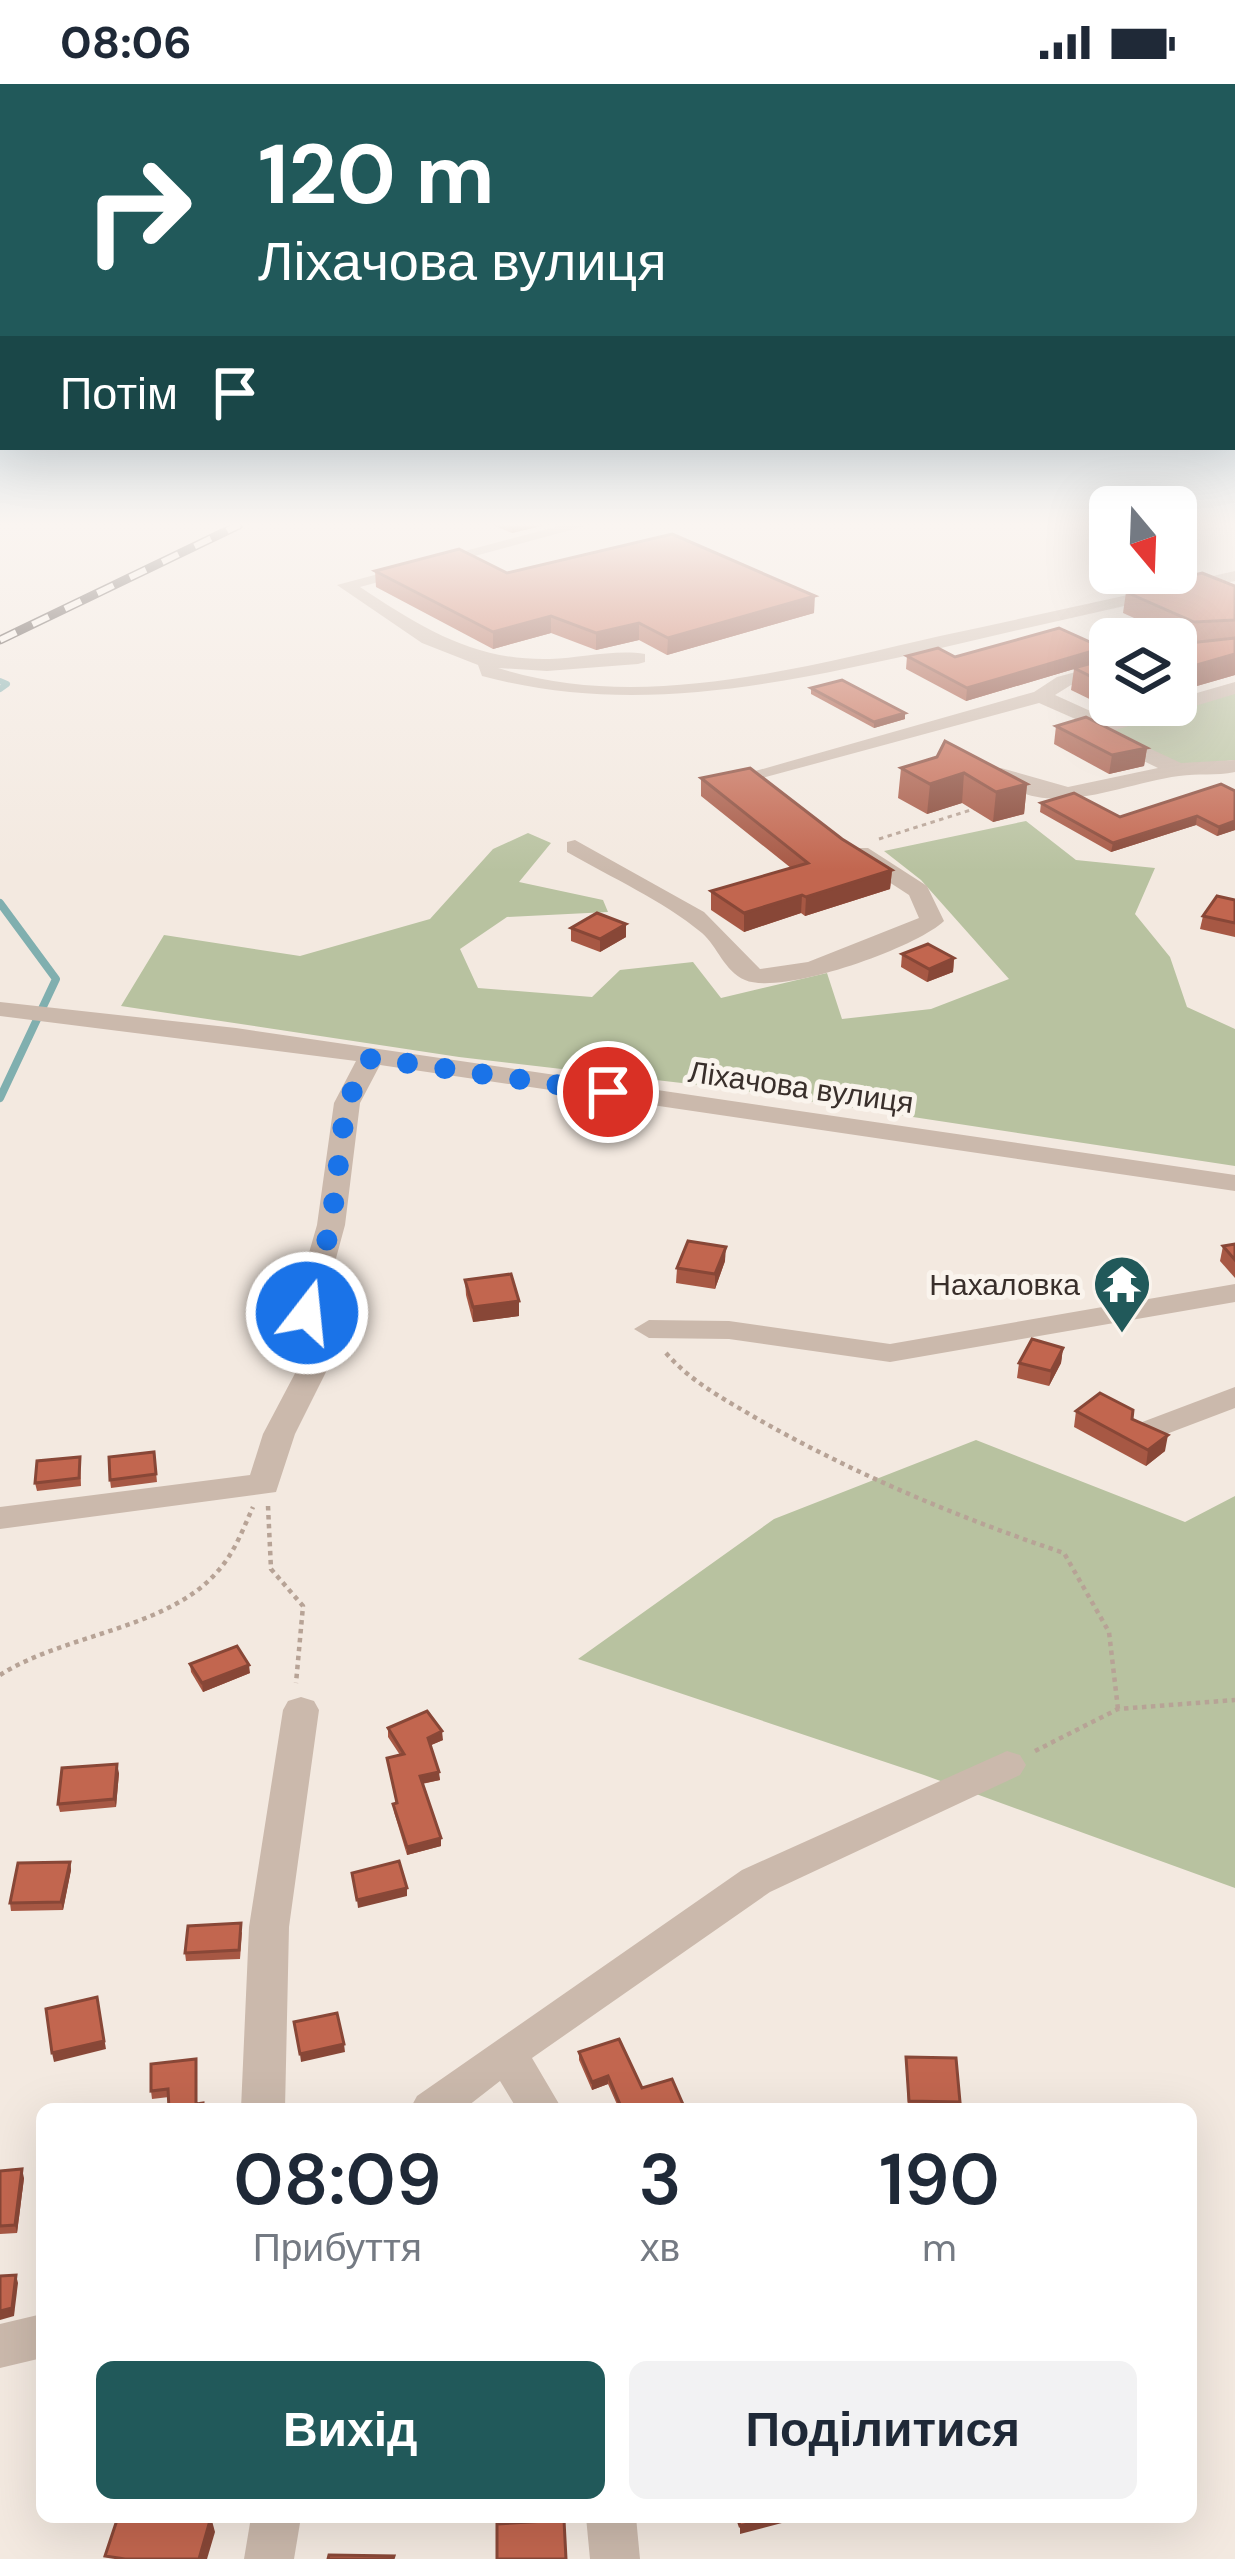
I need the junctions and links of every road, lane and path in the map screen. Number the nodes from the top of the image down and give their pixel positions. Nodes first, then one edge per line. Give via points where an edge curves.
1 (435, 640) edge
2 (948, 640) edge
3 (638, 658) dead end
4 (487, 660) junction
5 (1089, 674) edge
6 (1235, 688) edge
7 (1041, 696) junction
8 (1197, 699) edge
9 (1089, 718) edge
10 (1106, 726) edge
11 (1235, 766) edge
12 (1177, 769) junction
13 (1000, 774) edge
14 (1034, 790) junction
15 (787, 798) edge
16 (843, 841) joint
17 (575, 847) dead end
18 (0, 1009) edge
19 (371, 1058) junction
20 (1235, 1183) edge
21 (1235, 1293) edge
22 (649, 1329) joint
23 (1235, 1396) edge
24 (1148, 1431) edge
25 (264, 1484) junction
26 (0, 1518) edge
27 (0, 1676) edge
28 (1235, 1700) edge
29 (1118, 1709) junction
30 (302, 1710) joint
31 (1007, 1765) joint
32 (506, 2053) junction
33 (263, 2103) edge
34 (440, 2103) edge
35 (536, 2103) edge
36 (36, 2337) edge
37 (0, 2346) edge
38 (275, 2523) edge
39 (612, 2523) edge
40 (269, 2559) edge
41 (615, 2559) edge

1 - 4 street
2 - 4 street via 725,686 532,686 489,672
3 - 4 street
5 - 7 street
6 - 8 street
7 - 9 street
7 - 15 street via 755,774
10 - 12 street via 1095,730
11 - 12 street
12 - 14 street via 1089,796
13 - 14 street
14 - 16 path
16 - 17 street via 919,891 932,921 865,951 758,977 713,930
18 - 19 street, Ліхачова вулиця
19 - 20 street, Ліхачова вулиця
19 - 25 street via 346,1103 331,1225 300,1336 316,1363
21 - 22 street via 890,1353 729,1330
22 - 29 path via 683,1375 800,1445 938,1511 1064,1553 1108,1632
23 - 24 street
25 - 26 street
25 - 27 path via 214,1578 169,1607 21,1659
25 - 30 path via 271,1569 303,1606 291,1664
28 - 29 path
29 - 31 path
30 - 33 street via 269,1927
31 - 32 street via 756,1881
32 - 34 street
32 - 35 street
36 - 37 street
38 - 40 street
39 - 41 street

